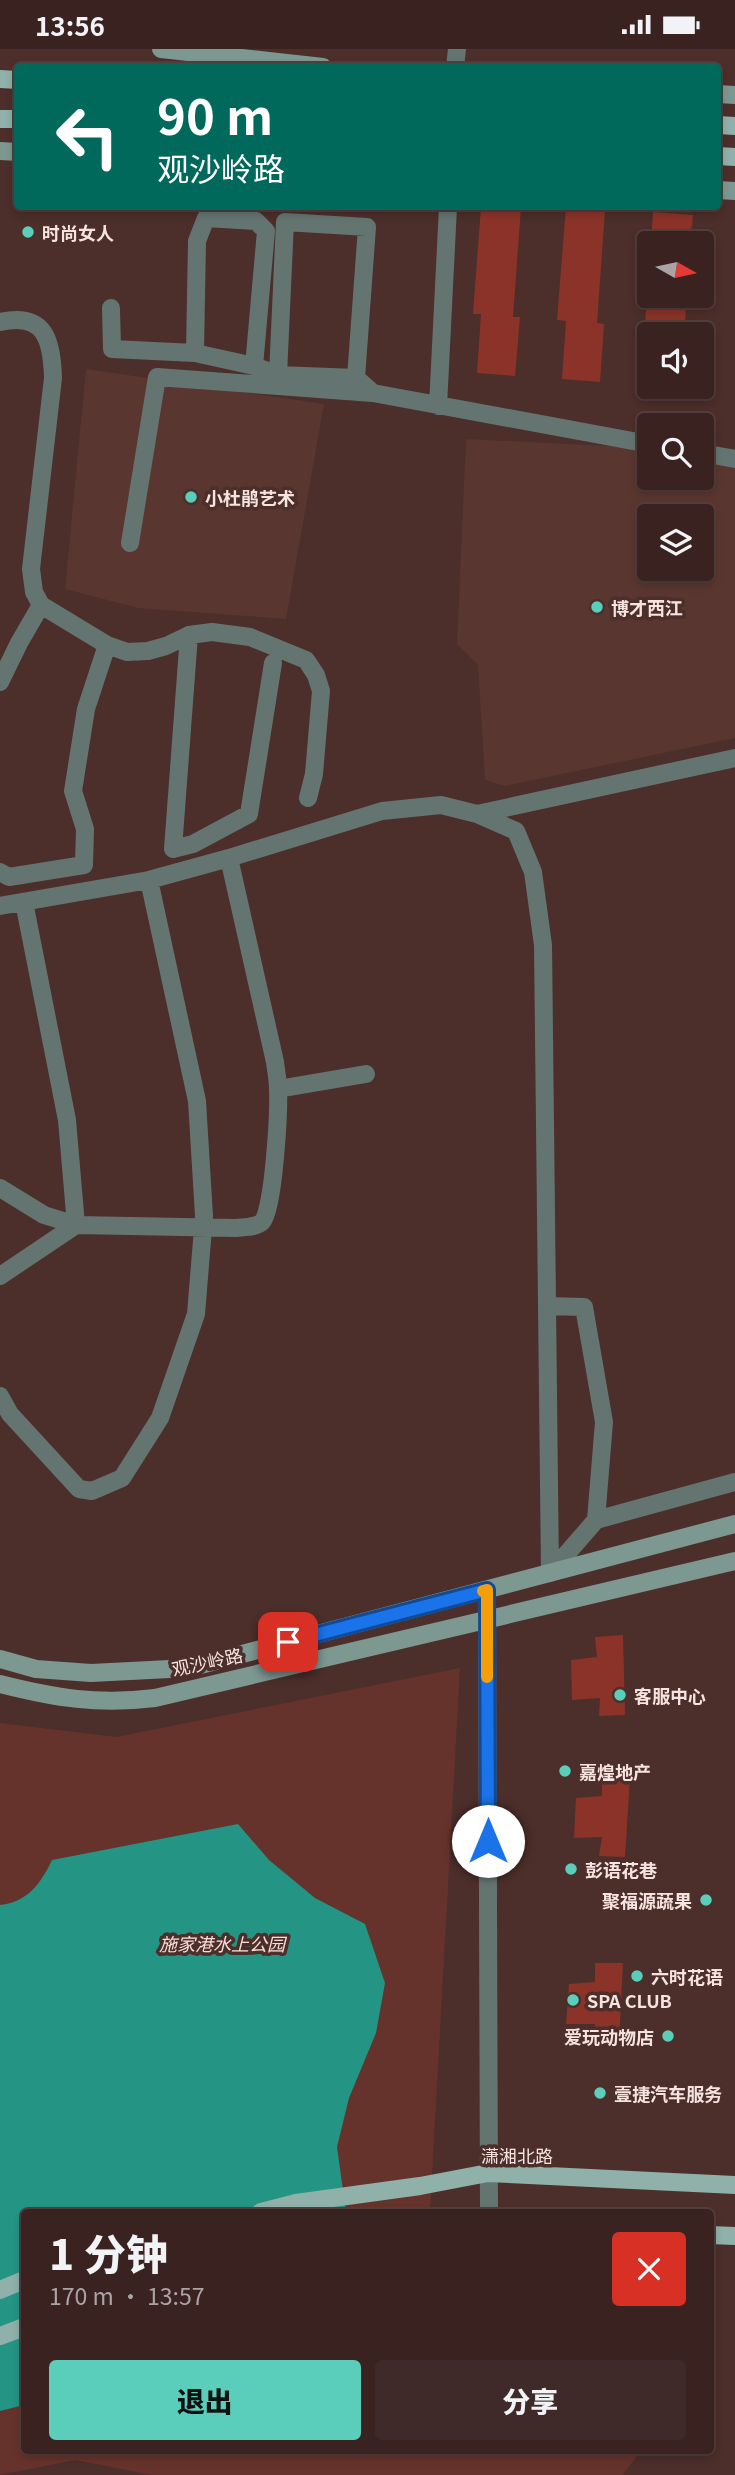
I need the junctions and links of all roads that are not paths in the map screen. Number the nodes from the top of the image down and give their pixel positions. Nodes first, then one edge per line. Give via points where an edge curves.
1 (161, 49) edge
2 (287, 63) edge
3 (448, 210) edge
4 (111, 308) dead end
5 (0, 322) edge
6 (195, 353) junction
7 (254, 366) junction
8 (278, 375) junction
9 (356, 378) junction
10 (373, 393) junction
11 (438, 406) junction
12 (637, 442) edge
13 (714, 455) edge
14 (735, 459) edge
15 (130, 543) dead end
16 (41, 605) junction
17 (189, 635) junction
18 (107, 645) junction
19 (274, 663) dead end
20 (0, 682) edge
21 (735, 758) edge
22 (308, 798) dead end
23 (477, 814) junction
24 (229, 858) junction
25 (0, 872) edge
26 (149, 880) junction
27 (24, 902) junction
28 (0, 905) edge
29 (366, 1074) dead end
30 (278, 1089) junction
31 (0, 1188) edge
32 (76, 1225) junction
33 (203, 1226) junction
34 (0, 1276) edge
35 (547, 1306) junction
36 (0, 1396) edge
37 (735, 1482) edge
38 (596, 1520) junction
39 (735, 1524) edge
40 (735, 1561) edge
41 (550, 1573) junction
42 (487, 1590) junction
43 (487, 1620) junction
44 (0, 1659) edge
45 (0, 1684) edge
46 (488, 2173) junction
47 (735, 2185) edge
48 (273, 2209) edge
49 (489, 2209) edge
50 (714, 2235) edge
51 (735, 2236) edge
52 (21, 2281) edge
53 (0, 2290) edge
54 (21, 2328) edge
55 (0, 2336) edge

1 - 2 main road
3 - 11 street
4 - 6 street via 113,349
5 - 16 street via 28,320 47,336 51,349 53,378 31,569
6 - 7 street
6 - 7 street via 201,228 206,218 256,222 266,231
7 - 8 street
8 - 9 street
8 - 9 street via 285,222 366,226
9 - 10 street
10 - 11 street
10 - 15 street via 157,377
11 - 12 street
13 - 14 street
16 - 18 street
16 - 20 street
17 - 18 street via 148,651 127,652
17 - 19 street via 173,849 193,844 249,814
17 - 22 street via 212,632 250,637 306,660 321,691
18 - 25 street via 86,709 74,791 85,829 84,865 9,877
21 - 23 street
23 - 24 street via 441,805 382,811
23 - 35 street via 516,831 533,872 543,946
24 - 26 street
24 - 30 street
26 - 27 street
26 - 33 street via 197,1101
27 - 28 street
27 - 32 street via 67,1120
29 - 30 street
30 - 33 street via 267,1213 251,1227
31 - 32 street via 44,1215
32 - 33 street
32 - 34 street
33 - 36 street via 196,1314 160,1418 122,1478 92,1491 79,1489 10,1414
35 - 38 street via 584,1307 604,1422
35 - 41 street
37 - 38 street
38 - 41 street
39 - 41 main road, 观沙岭路
40 - 43 main road, 观沙岭路
41 - 42 main road, 观沙岭路
42 - 43 street
42 - 44 main road, 观沙岭路 via 189,1668 91,1673 36,1669
43 - 45 main road, 观沙岭路 via 127,1702 89,1702
43 - 46 street
46 - 47 main road, 潇湘北路
46 - 48 main road, 潇湘北路
46 - 49 street
50 - 51 main road
52 - 53 main road
54 - 55 main road

